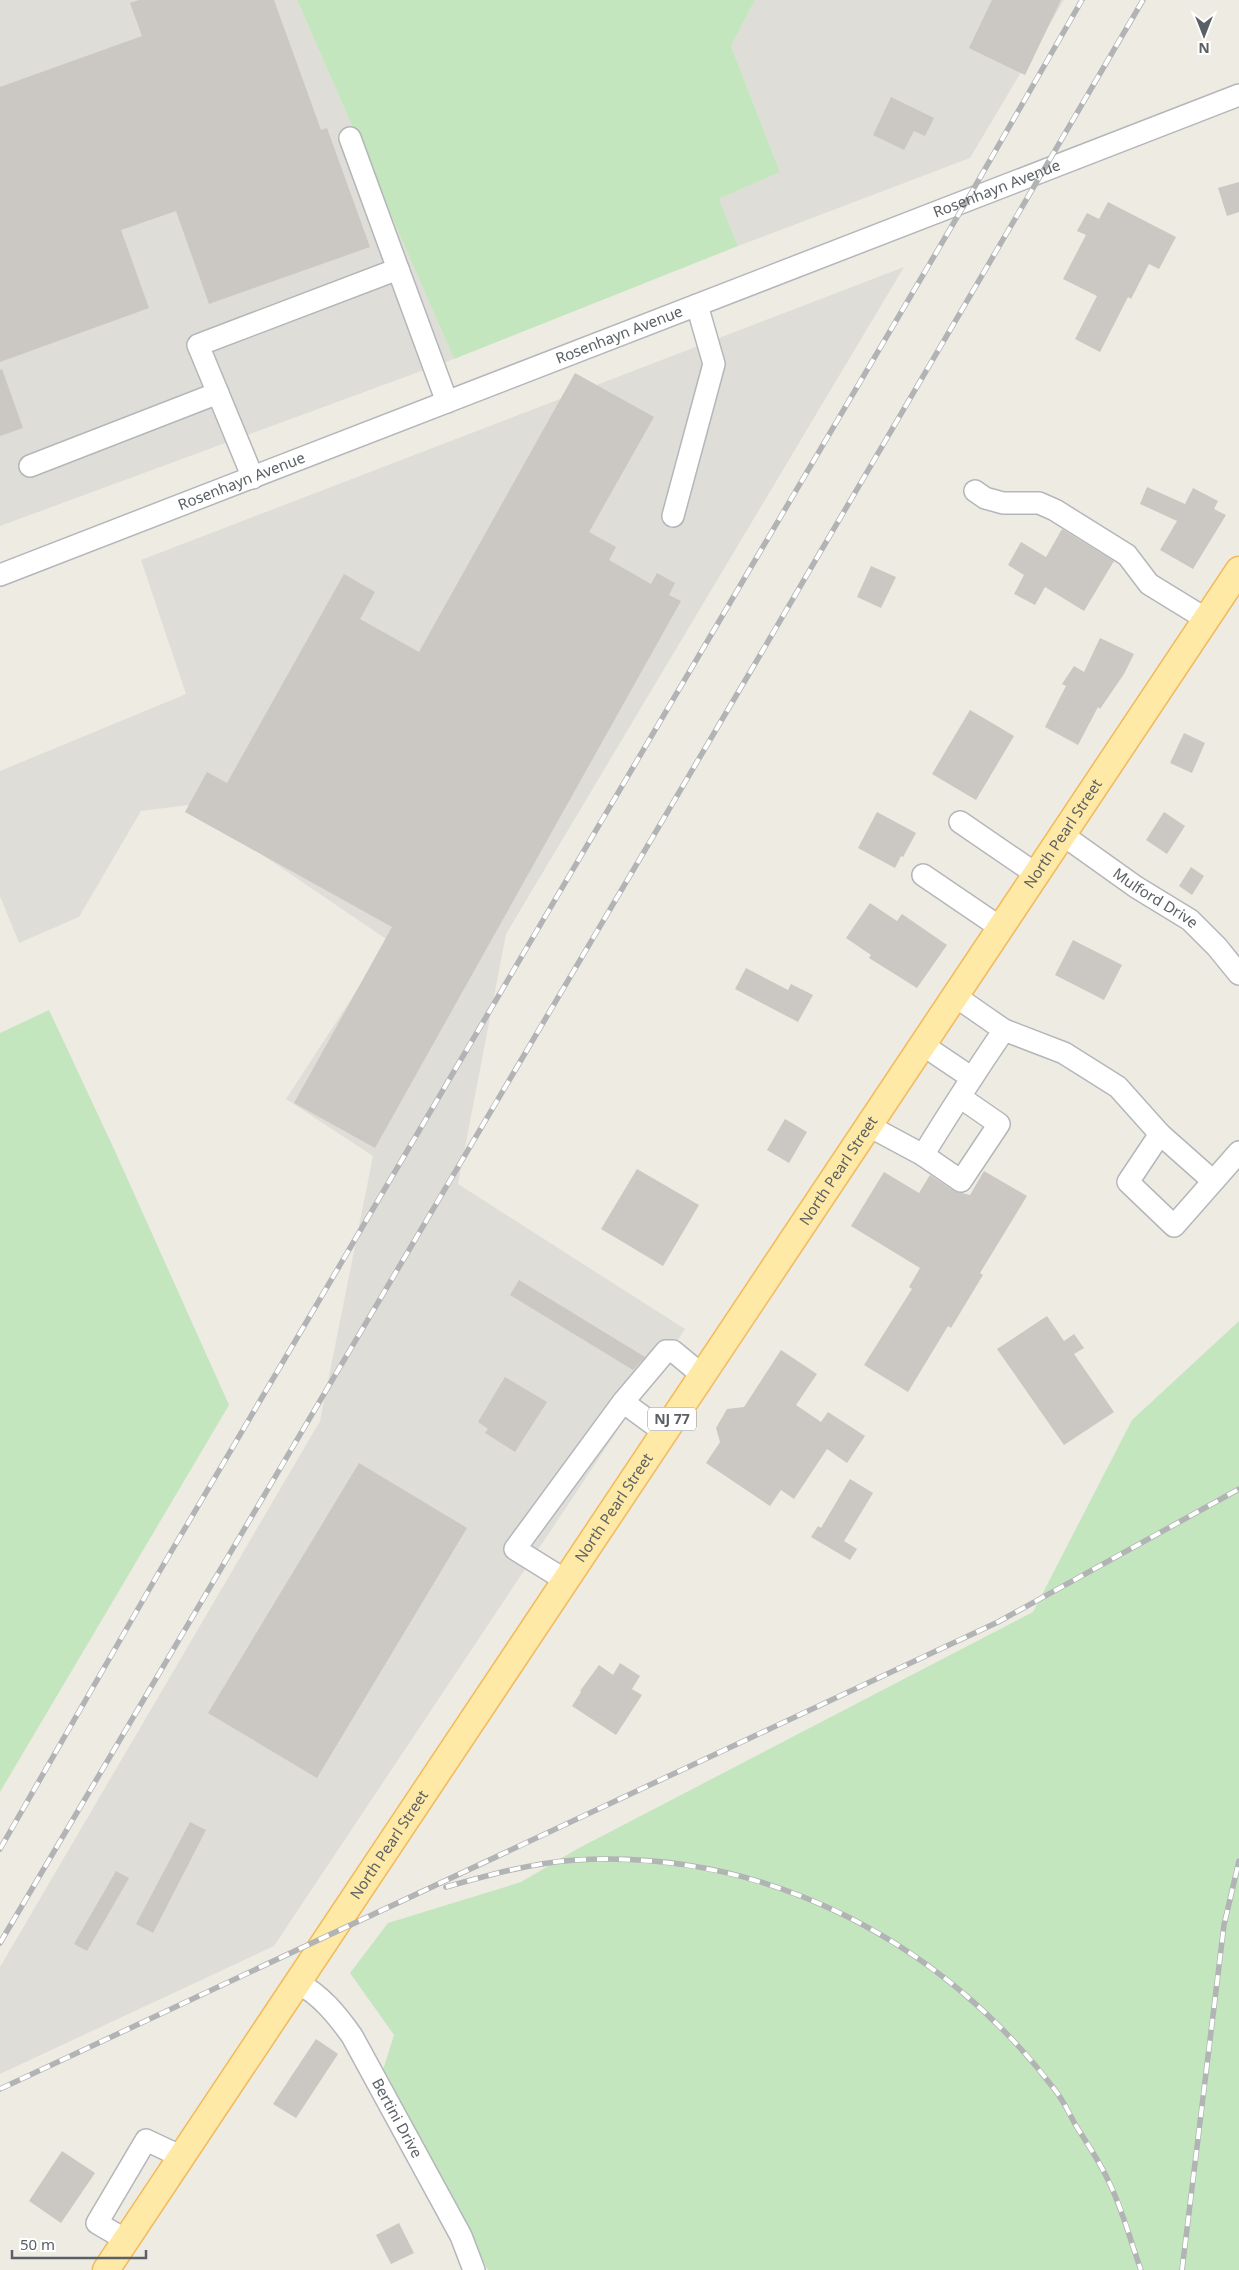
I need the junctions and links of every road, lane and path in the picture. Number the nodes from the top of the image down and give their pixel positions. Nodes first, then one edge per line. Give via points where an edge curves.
1 (1239, 95) edge
2 (350, 138) dead end
3 (398, 269) junction
4 (697, 305) junction
5 (218, 393) junction
6 (447, 402) junction
7 (30, 466) dead end
8 (253, 478) junction
9 (975, 490) dead end
10 (674, 516) dead end
11 (1239, 570) edge
12 (0, 575) edge
13 (1206, 619) junction
14 (960, 822) dead end
15 (1063, 835) junction
16 (1036, 874) junction
17 (924, 875) dead end
18 (1001, 928) junction
19 (1239, 974) edge
20 (955, 996) junction
21 (1004, 1030) junction
22 (922, 1045) junction
23 (972, 1078) junction
24 (960, 1097) junction
25 (869, 1126) junction
26 (1160, 1134) junction
27 (1239, 1152) edge
28 (923, 1156) junction
29 (1214, 1181) junction
30 (702, 1375) junction
31 (623, 1402) junction
32 (664, 1432) junction
33 (565, 1580) junction
34 (298, 1983) junction
35 (182, 2157) junction
36 (126, 2240) junction
37 (106, 2270) edge
38 (474, 2270) edge

1 - 4 street, Rosenhayn Avenue
2 - 3 street
3 - 5 street via 198,345
3 - 6 street
4 - 6 street, Rosenhayn Avenue
4 - 10 street via 714,364
5 - 7 street
5 - 8 street
6 - 8 street, Rosenhayn Avenue
8 - 12 street, Rosenhayn Avenue
9 - 13 street via 1002,503 1039,503 1055,510 1126,555 1149,584
11 - 13 main road, North Pearl Street / NJ 77
13 - 15 main road, North Pearl Street / NJ 77
14 - 16 street
15 - 16 main road, North Pearl Street / NJ 77
15 - 19 street, Mulford Drive via 1136,887 1190,920
16 - 18 main road, North Pearl Street / NJ 77
17 - 18 street
18 - 20 main road, North Pearl Street / NJ 77
20 - 21 street
20 - 22 main road, North Pearl Street / NJ 77
21 - 23 street
21 - 26 street via 1064,1052 1118,1087
22 - 23 street
22 - 25 main road, North Pearl Street / NJ 77
23 - 24 street
24 - 28 street
24 - 28 street via 999,1124 961,1181
25 - 28 street
25 - 30 main road, North Pearl Street / NJ 77
26 - 29 street
26 - 29 street via 1128,1182 1174,1226
27 - 29 street
30 - 31 street via 672,1351 666,1350
30 - 32 main road, North Pearl Street / NJ 77
31 - 32 street
31 - 33 street via 515,1549
32 - 33 main road, North Pearl Street / NJ 77
33 - 34 main road, North Pearl Street / NJ 77
34 - 35 main road, North Pearl Street / NJ 77
34 - 38 street, Bertini Drive via 324,2002 352,2036 461,2236
35 - 36 main road, North Pearl Street / NJ 77
35 - 36 street via 146,2140 97,2223
36 - 37 main road, North Pearl Street / NJ 77

